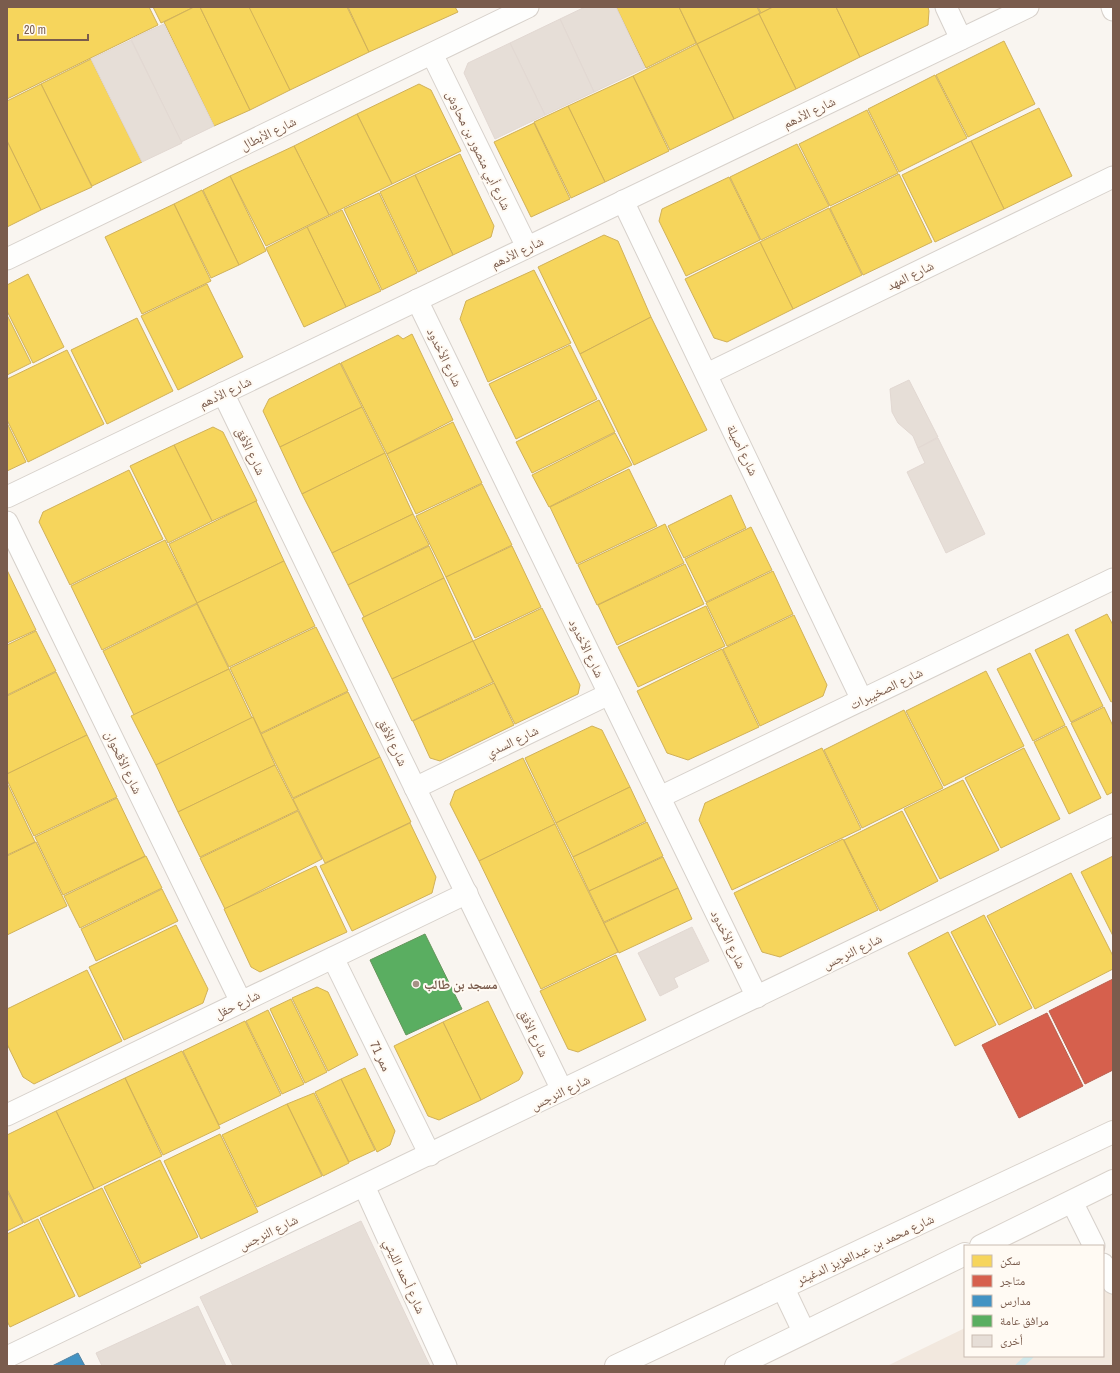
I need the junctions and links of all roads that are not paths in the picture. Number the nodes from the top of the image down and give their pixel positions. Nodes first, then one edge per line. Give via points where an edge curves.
1 (528, 7) edge
2 (946, 7) edge
3 (1028, 7) edge
4 (961, 39) junction
5 (432, 54) junction
6 (1113, 177) edge
7 (624, 201) junction
8 (527, 247) junction
9 (7, 259) edge
10 (418, 300) junction
11 (707, 374) junction
12 (223, 393) junction
13 (7, 497) edge
14 (7, 522) edge
15 (1113, 579) edge
16 (609, 694) junction
17 (862, 700) junction
18 (415, 788) junction
19 (660, 797) junction
20 (1113, 825) edge
21 (467, 893) junction
22 (333, 958) junction
23 (757, 997) junction
24 (241, 1002) junction
25 (562, 1090) junction
26 (8, 1111) edge
27 (1113, 1132) edge
28 (430, 1154) junction
29 (1113, 1181) edge
30 (364, 1186) junction
31 (1072, 1202) junction
32 (983, 1245) edge
33 (1094, 1245) edge
34 (964, 1254) edge
35 (1104, 1266) edge
36 (1113, 1283) edge
37 (783, 1288) junction
38 (804, 1332) junction
39 (7, 1357) edge
40 (446, 1366) edge
41 (616, 1366) edge
42 (736, 1366) edge

1 - 5 street, شارع الأبطال
2 - 4 street
3 - 4 street, شارع الأدهم
4 - 7 street, شارع الأدهم
5 - 8 street, شارع أبي منصور بن محاوش
5 - 9 street, شارع الأبطال
6 - 11 street, شارع المهد
7 - 8 street, شارع الأدهم
7 - 11 street, شارع أصيلة
8 - 10 street, شارع الأدهم
10 - 12 street, شارع الأدهم
10 - 16 street, شارع الأخدود
11 - 17 street, شارع أصيلة
12 - 13 street, شارع الأدهم
12 - 18 street, شارع الأفق
14 - 24 street, شارع الأقحوان
15 - 17 street, شارع الصخيبرات
16 - 18 street, شارع السدي
16 - 19 street, شارع الأخدود
17 - 19 street, شارع الصخيبرات
18 - 21 street, شارع الأفق
19 - 23 street, شارع الأخدود
20 - 23 street, شارع النرجس
21 - 22 street, شارع حقل
21 - 25 street, شارع الأفق
22 - 24 street, شارع حقل
22 - 28 street, ممر 71
23 - 25 street, شارع النرجس
24 - 26 street, شارع حقل
25 - 28 street, شارع النرجس
27 - 37 street, شارع محمد بن عبدالعزيز الدغيثر
28 - 30 street, شارع النرجس
29 - 31 street
30 - 39 street, شارع النرجس
30 - 40 street, شارع أحمد الليثي
31 - 32 street
31 - 33 street
34 - 38 street
35 - 36 street
37 - 38 street
37 - 41 street, شارع محمد بن عبدالعزيز الدغيثر
38 - 42 street

